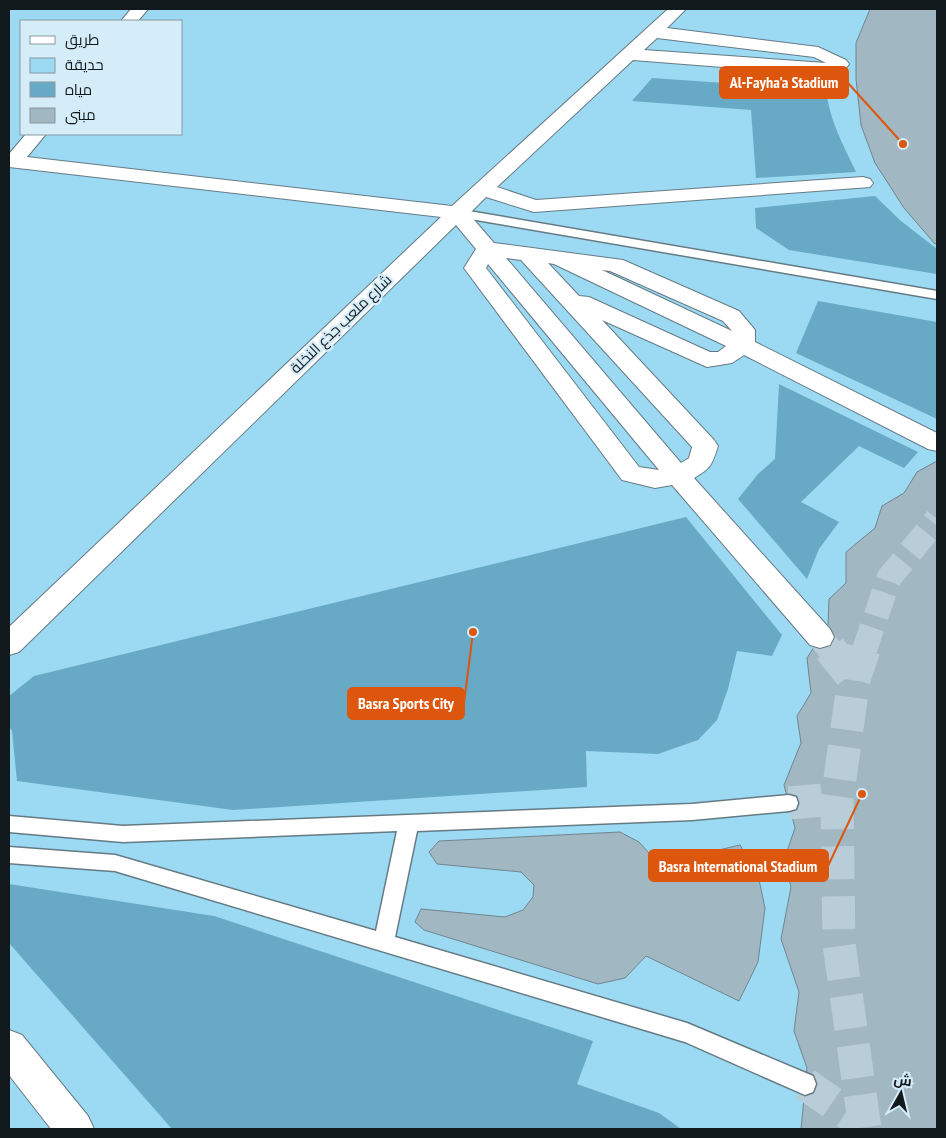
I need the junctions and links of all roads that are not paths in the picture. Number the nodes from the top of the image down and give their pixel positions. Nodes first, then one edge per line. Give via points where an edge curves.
1 (140, 9) edge
2 (678, 9) edge
3 (130, 20) edge
4 (653, 32) junction
5 (628, 54) junction
6 (35, 135) edge
7 (11, 162) edge
8 (863, 183) dead end
9 (483, 189) junction
10 (457, 213) junction
11 (487, 249) junction
12 (528, 254) junction
13 (937, 295) edge
14 (569, 297) junction
15 (743, 345) junction
16 (937, 444) edge
17 (678, 476) junction
18 (820, 637) tunnel mouth
19 (9, 644) edge
20 (789, 803) tunnel mouth
21 (409, 822) junction
22 (9, 824) edge
23 (9, 855) edge
24 (384, 943) junction
25 (9, 1047) edge
26 (806, 1084) tunnel mouth
27 (76, 1129) edge

1 - 3 street
2 - 4 street, شارع ملعب جذع النخلة
4 - 5 street, شارع ملعب جذع النخلة
4 - 5 street via 818,52 840,64 825,70
5 - 9 street, شارع ملعب جذع النخلة
6 - 7 street
7 - 10 street
8 - 9 street via 534,206
9 - 10 street, شارع ملعب جذع النخلة
10 - 11 street
10 - 13 lane
10 - 19 street, شارع ملعب جذع النخلة
11 - 12 street
11 - 17 street
11 - 17 street via 475,268 631,474 655,479
12 - 14 street
12 - 15 street via 559,258
14 - 15 street via 708,360 724,358
14 - 17 street via 705,446 700,462
15 - 16 street
17 - 18 street
20 - 21 lane via 692,812
21 - 22 lane via 123,834
21 - 24 lane
23 - 24 lane via 115,863
24 - 26 lane via 687,1033
25 - 27 street

